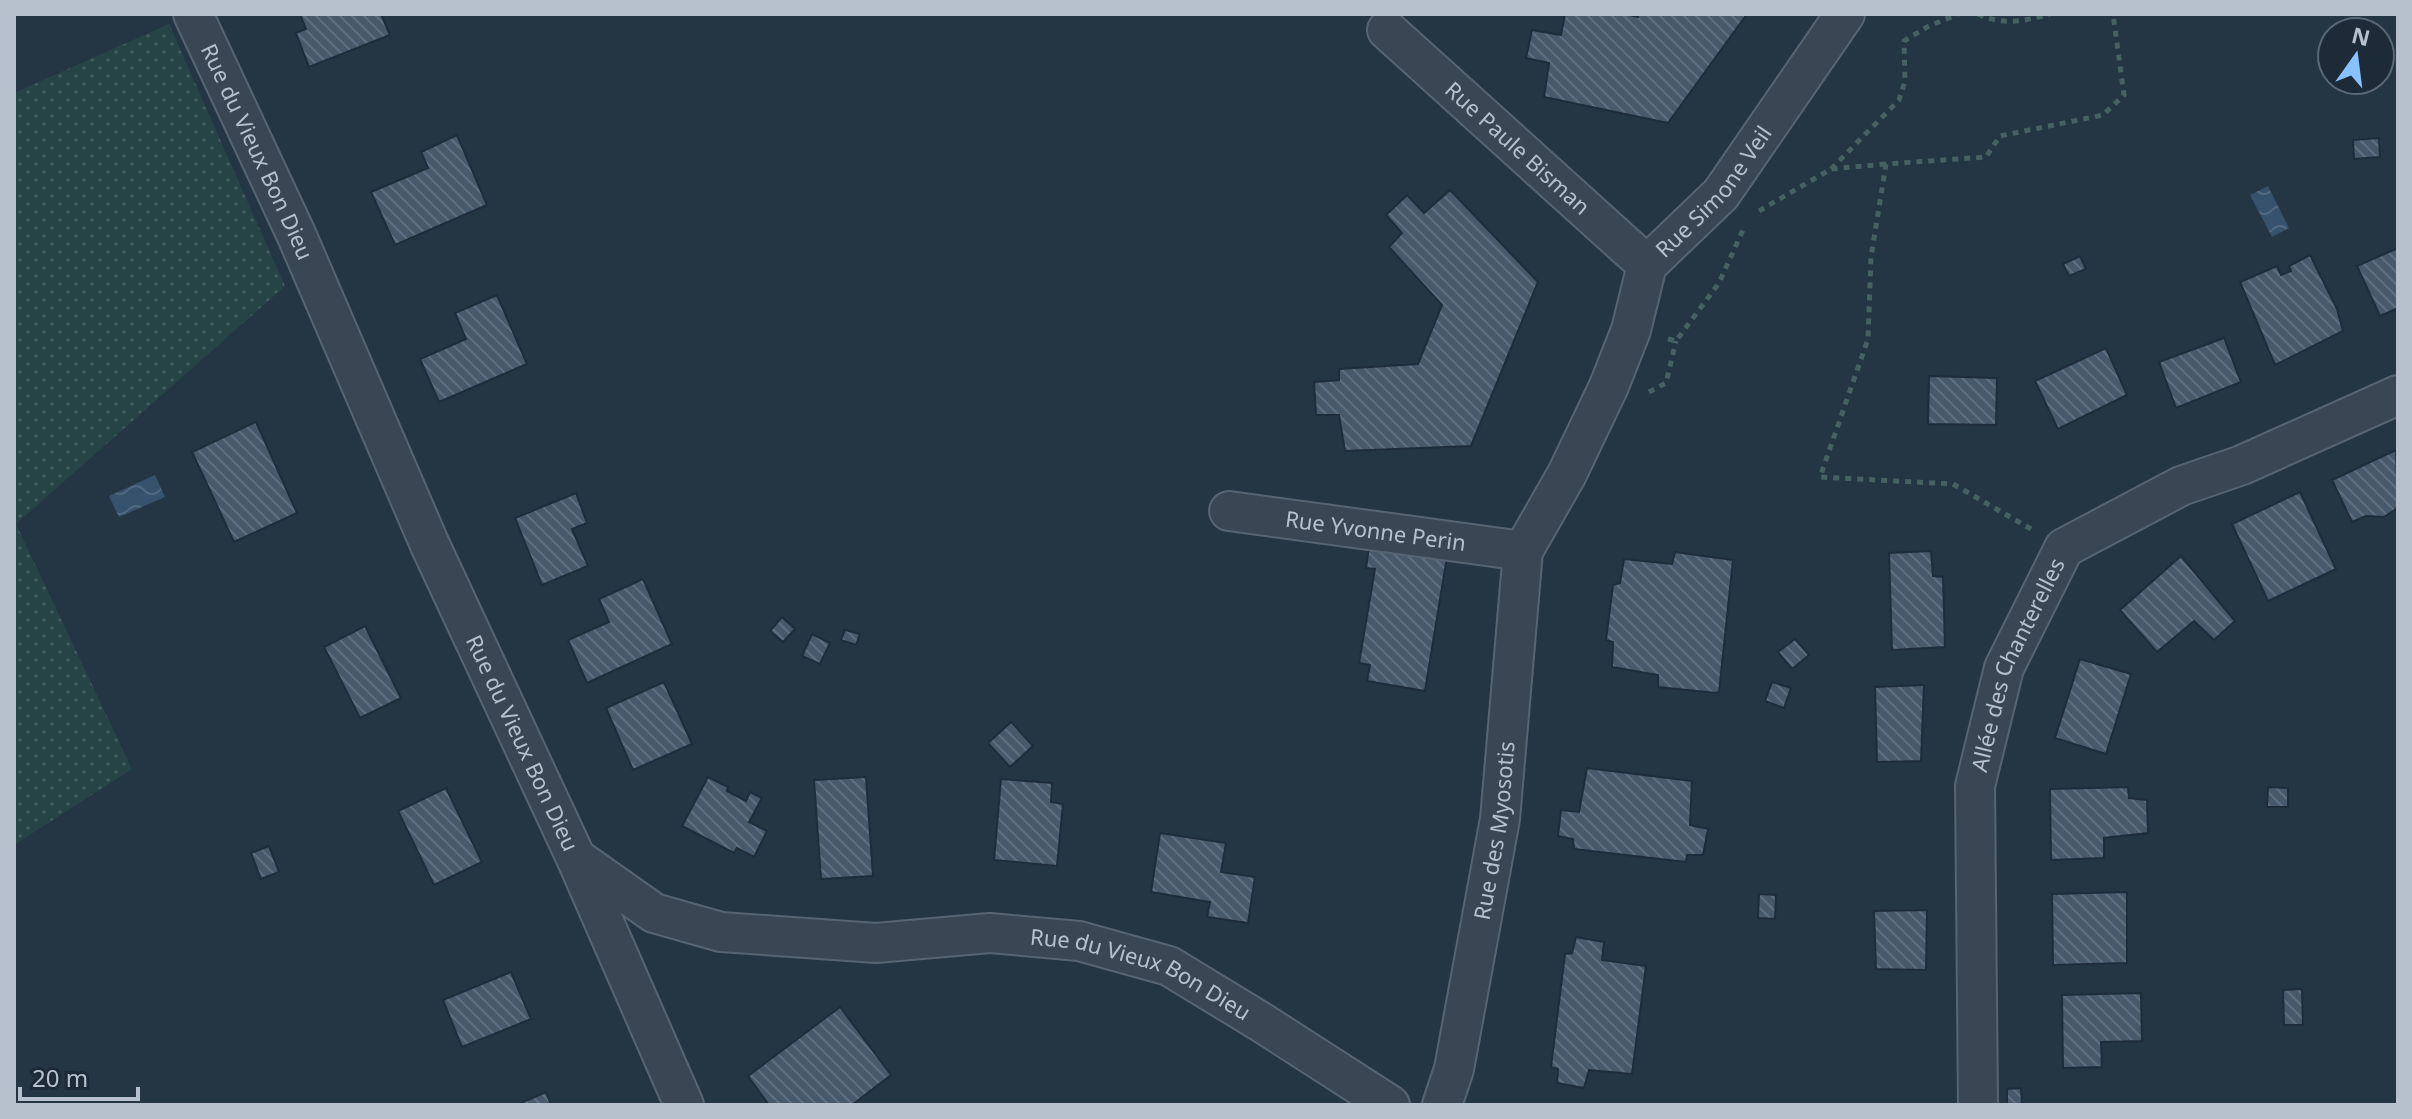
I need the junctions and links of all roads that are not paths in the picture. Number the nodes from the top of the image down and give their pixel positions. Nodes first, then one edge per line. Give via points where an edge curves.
1 (193, 14) edge
2 (1845, 14) edge
3 (1387, 30) dead end
4 (1647, 265) junction
5 (2398, 395) edge
6 (1229, 511) dead end
7 (1523, 551) junction
8 (576, 858) junction
9 (1381, 1102) edge
10 (684, 1105) edge
11 (1442, 1105) edge
12 (1978, 1105) edge

1 - 8 street, Rue du Vieux Bon Dieu
2 - 4 street, Rue Simone Veil via 1721,194
3 - 4 street, Rue Paule Bisman
4 - 7 street, Rue Simone Veil via 1631,330 1609,386
5 - 12 street, Allée des Chanterelles via 2242,465 2181,486 2064,548 2004,668 1975,786
6 - 7 street, Rue Yvonne Perin
7 - 11 street, Rue des Myosotis via 1500,819 1454,1069
8 - 9 street, Rue du Vieux Bon Dieu via 654,913 721,932 876,943 990,933 1079,941 1169,966
8 - 10 street

